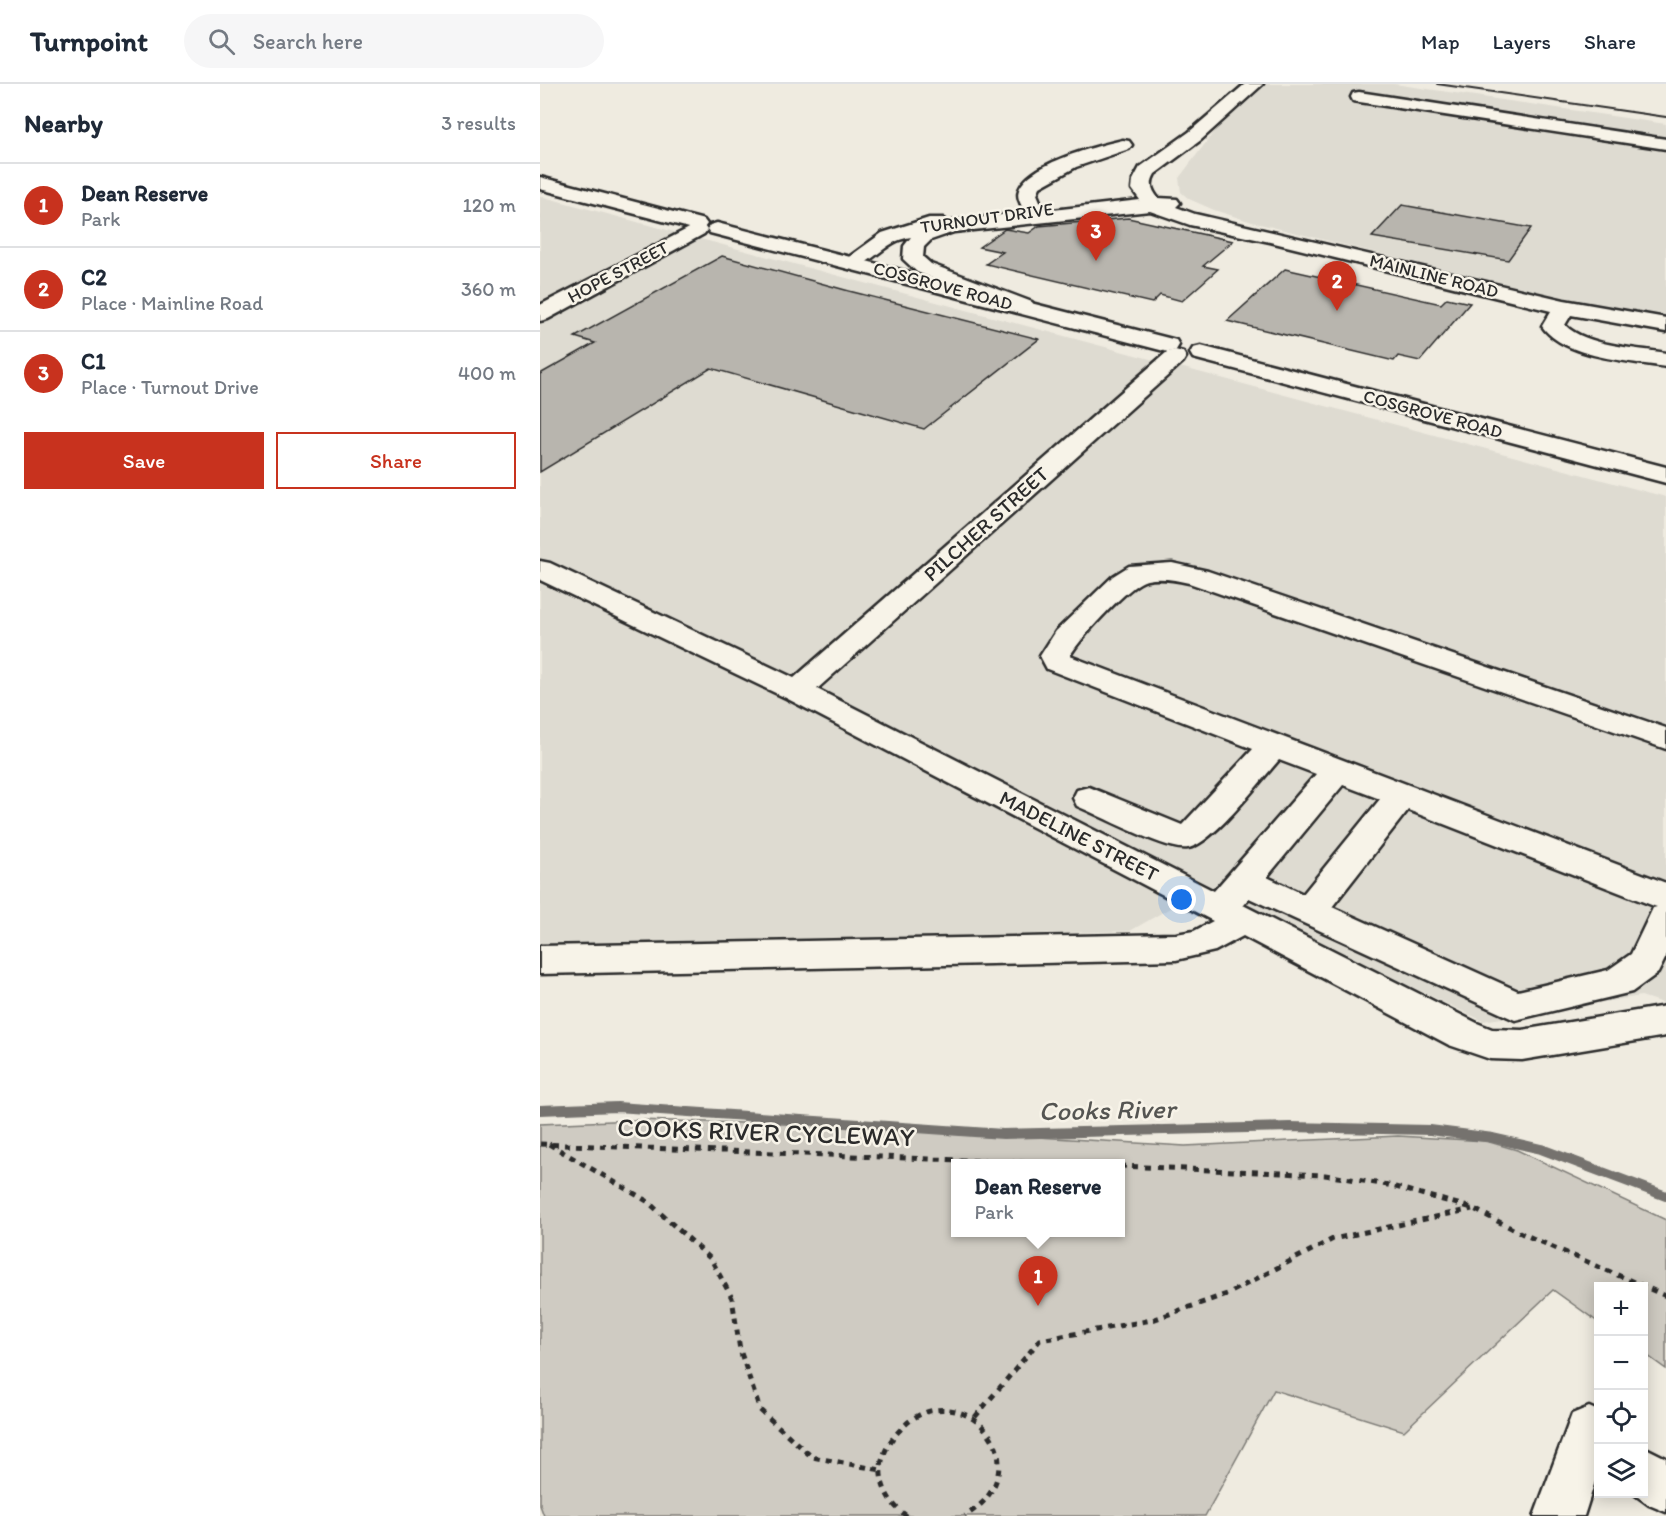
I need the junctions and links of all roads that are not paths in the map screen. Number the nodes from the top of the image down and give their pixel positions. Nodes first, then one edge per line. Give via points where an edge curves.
1 (1255, 84) edge
2 (1359, 98) dead end
3 (1666, 144) edge
4 (1123, 145) dead end
5 (540, 183) edge
6 (1160, 195) junction
7 (1035, 214) junction
8 (704, 228) junction
9 (852, 262) junction
10 (1024, 307) junction
11 (1564, 308) junction
12 (540, 314) edge
13 (1666, 325) edge
14 (1666, 335) edge
15 (1181, 352) junction
16 (1666, 360) edge
17 (1666, 475) edge
18 (540, 568) edge
19 (797, 691) junction
20 (1666, 739) edge
21 (1274, 746) junction
22 (1338, 771) junction
23 (1402, 795) junction
24 (1089, 798) dead end
25 (1244, 881) junction
26 (1666, 897) edge
27 (1309, 911) junction
28 (1229, 913) junction
29 (1666, 917) edge
30 (540, 960) edge
31 (1666, 1021) edge
32 (1594, 1434) edge
33 (1648, 1474) edge
34 (1666, 1488) edge
35 (1559, 1516) edge

1 - 6 street via 1148,171 1141,184
2 - 3 street
4 - 7 street via 1036,179 1028,192
5 - 8 street, COSGROVE ROAD
6 - 7 street, TURNOUT DRIVE
6 - 11 street, MAINLINE ROAD via 1190,219
7 - 9 street, TURNOUT DRIVE via 921,225 889,237
7 - 10 street, TURNOUT DRIVE via 943,228 919,240 912,249 913,259 924,268
8 - 9 street, COSGROVE ROAD
8 - 12 street, HOPE STREET
9 - 10 street, COSGROVE ROAD
10 - 15 street, COSGROVE ROAD
11 - 13 street, MAINLINE ROAD
11 - 14 street, MAINLINE ROAD
11 - 16 street via 1553,326 1564,337
15 - 17 street, COSGROVE ROAD
15 - 19 street, PILCHER STREET
18 - 19 street, MADELINE STREET
19 - 28 street, MADELINE STREET
20 - 21 street via 1209,580 1172,571 1139,572 1123,582 1066,637 1055,656 1058,663
21 - 22 street
21 - 24 street via 1186,837
22 - 23 street
22 - 25 street
23 - 26 street
23 - 27 street
25 - 27 street
25 - 28 street
27 - 29 street via 1515,1006 1619,982 1645,963
28 - 30 street via 1225,933 1199,945 1176,947
28 - 31 street, MADELINE STREET via 1463,1034 1490,1044 1522,1045
32 - 35 street via 1589,1430
33 - 34 street

